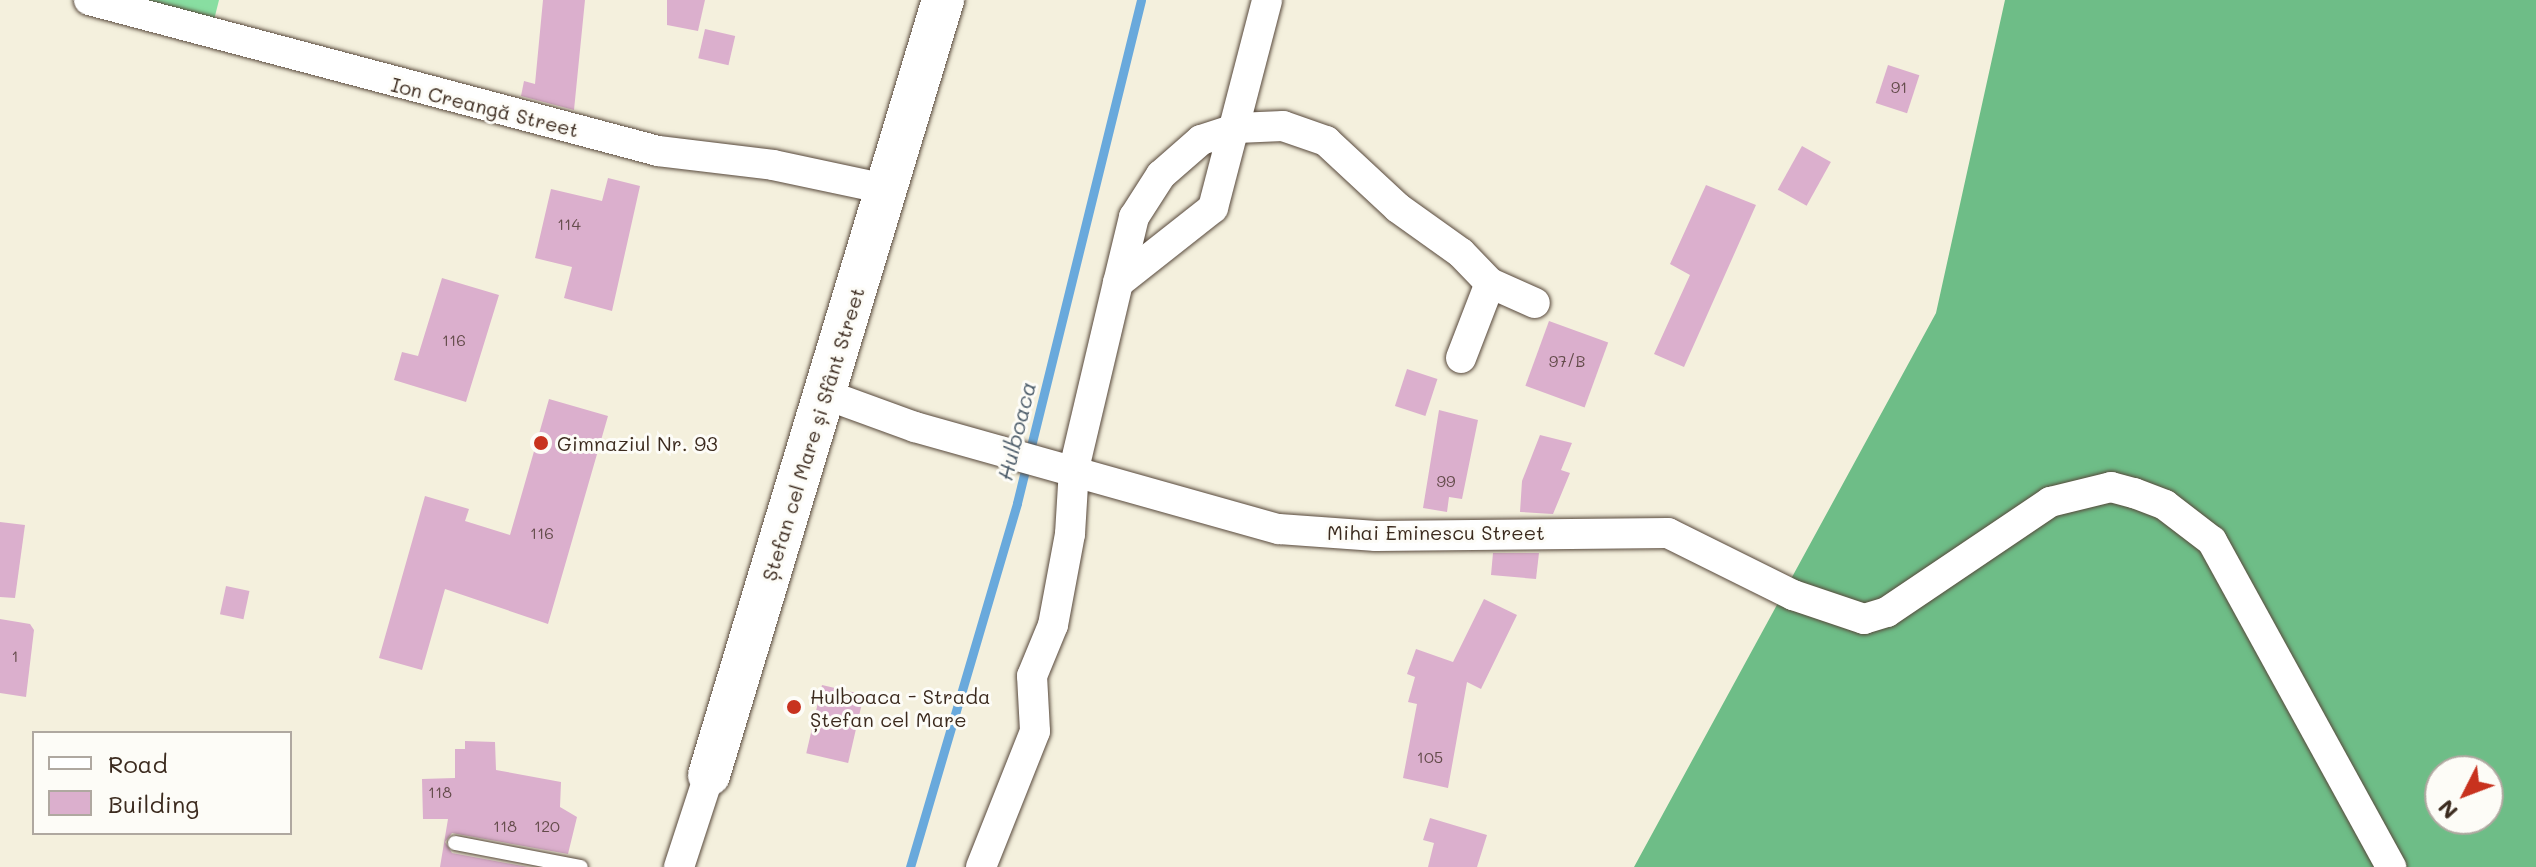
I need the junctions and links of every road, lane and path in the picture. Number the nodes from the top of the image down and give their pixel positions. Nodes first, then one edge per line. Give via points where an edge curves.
1 (89, 0) edge
2 (943, 0) edge
3 (1267, 0) edge
4 (1237, 128) junction
5 (886, 189) junction
6 (1118, 283) junction
7 (1490, 283) junction
8 (1535, 303) dead end
9 (1461, 358) dead end
10 (827, 395) junction
11 (1062, 465) junction
12 (709, 775) joint
13 (455, 843) dead end
14 (581, 867) edge
15 (679, 867) edge
16 (981, 867) edge
17 (2391, 867) edge

1 - 5 street, Ion Creangă Street via 658,151 773,165
2 - 5 street, Ștefan cel Mare și Sfânt Street
3 - 4 street
4 - 6 street via 1213,208
4 - 6 street via 1201,140 1161,175 1134,217
4 - 7 street via 1283,126 1326,141
5 - 10 street, Ștefan cel Mare și Sfânt Street
6 - 11 street
7 - 8 street
7 - 9 street
10 - 11 street, Mihai Eminescu Street
10 - 12 street, Ștefan cel Mare și Sfânt Street
11 - 16 street via 1070,534 1053,625 1032,676 1035,731
11 - 17 street, Mihai Eminescu Street via 1279,529 1376,536 1668,533 1793,595 1876,618 2050,502 2111,487 2165,505 2212,541
12 - 15 street, Ștefan cel Mare și Sfânt Street
13 - 14 lane

